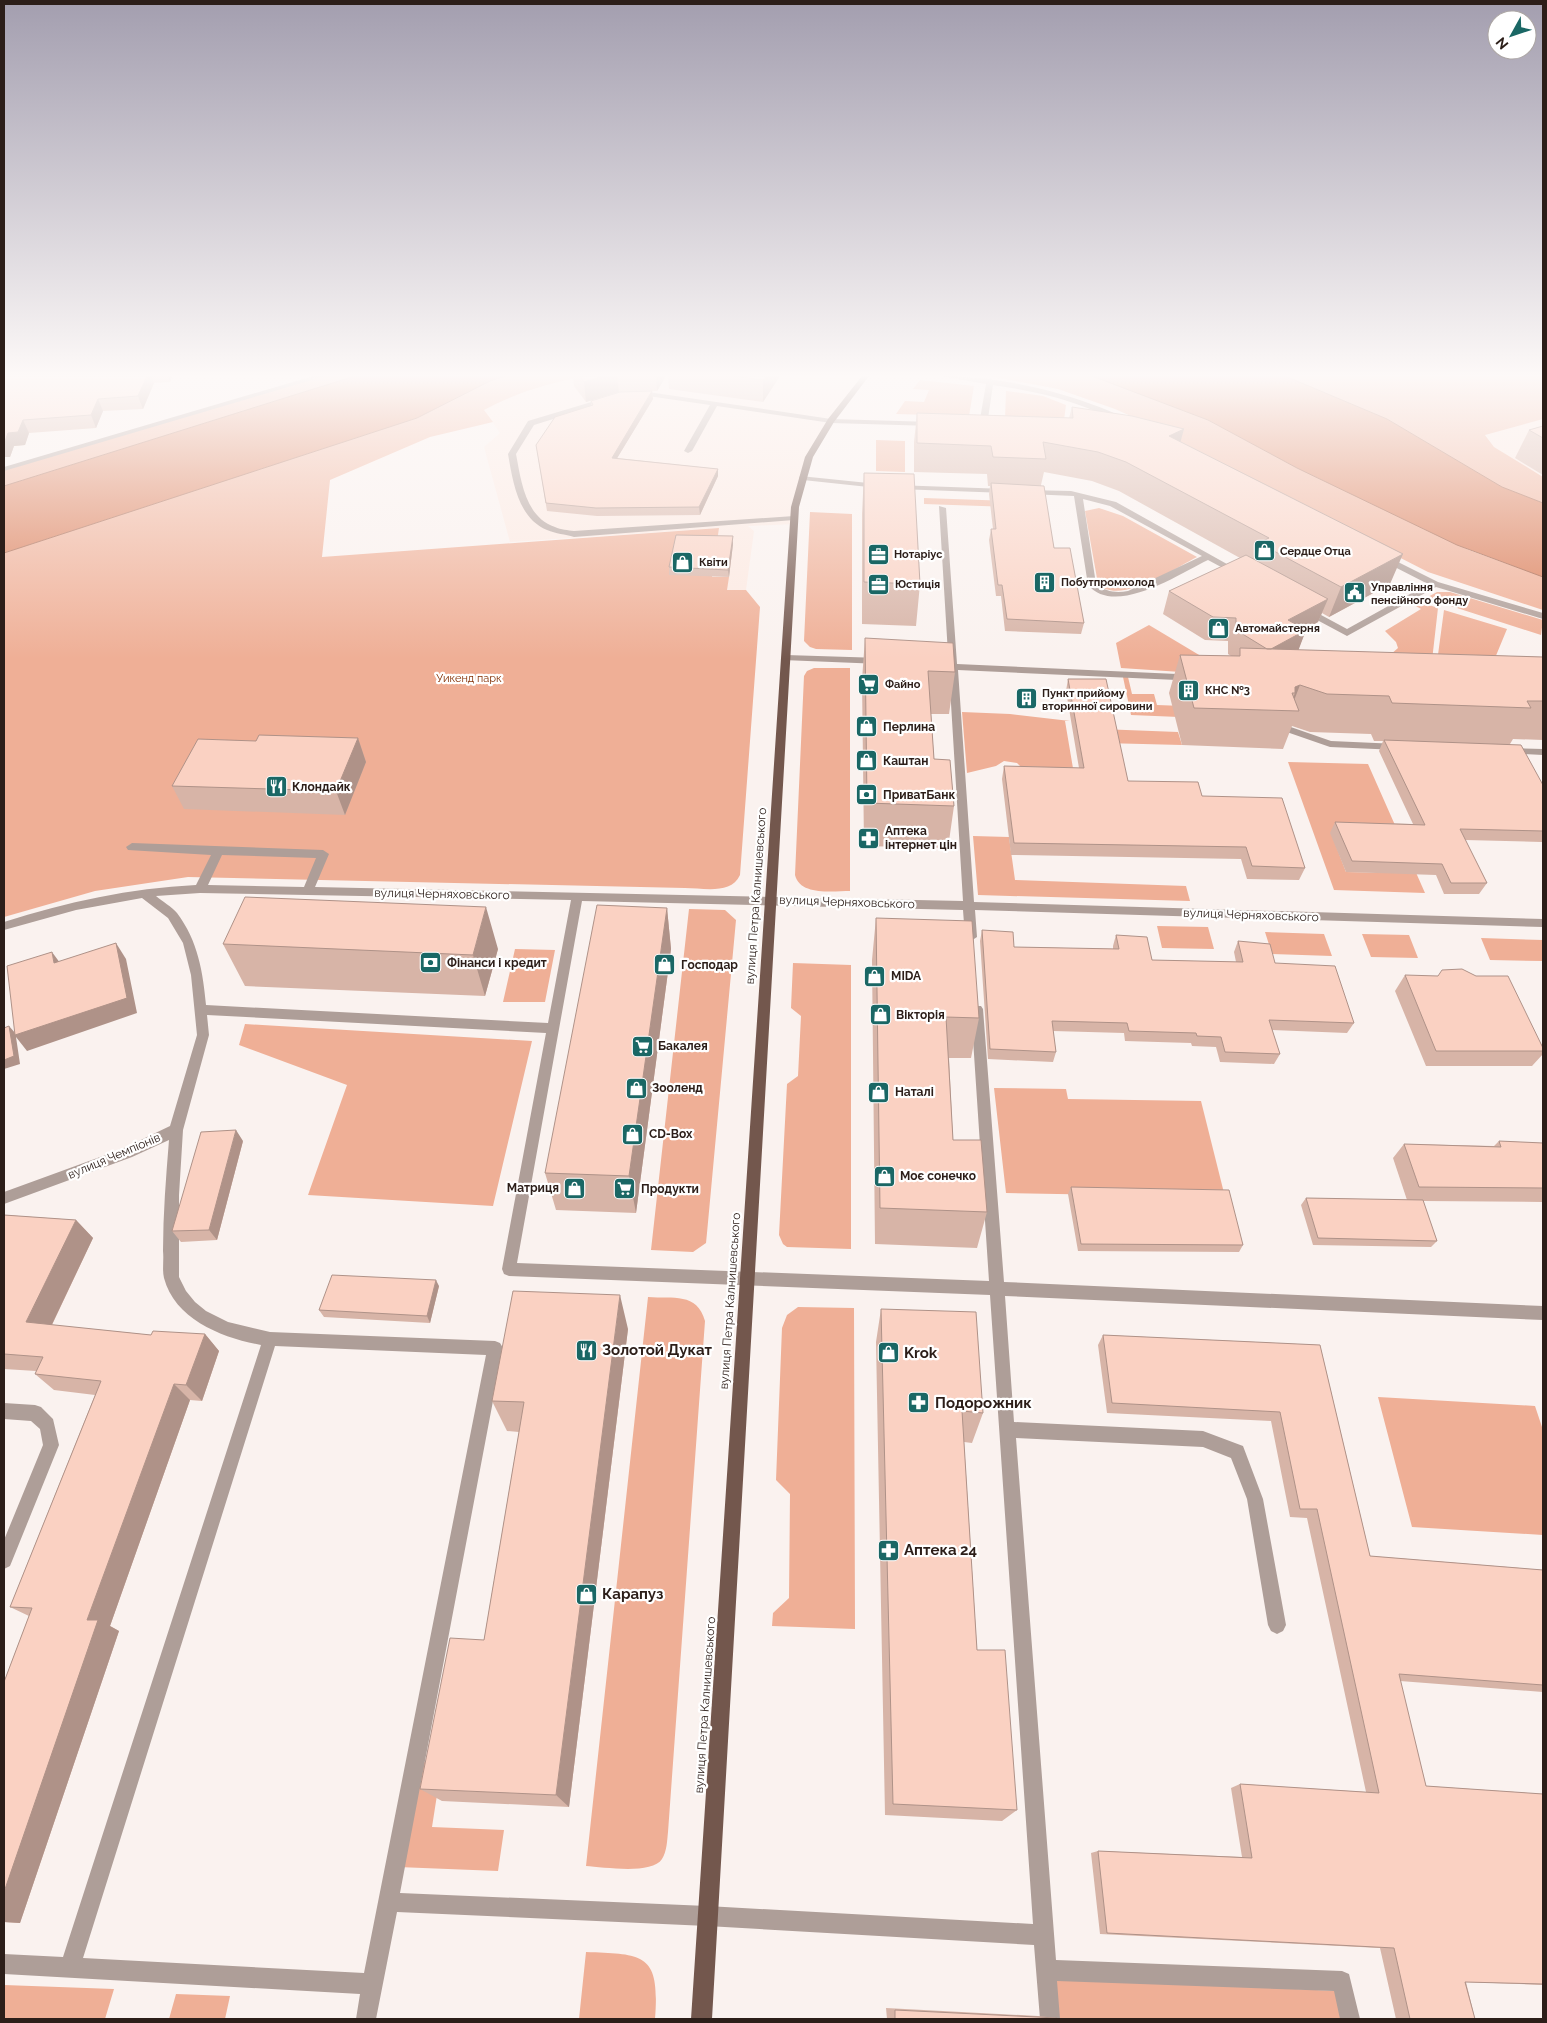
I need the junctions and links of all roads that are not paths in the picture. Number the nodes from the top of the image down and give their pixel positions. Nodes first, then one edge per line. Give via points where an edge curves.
1 (515, 470) edge
2 (805, 470) edge
3 (803, 478) junction
4 (1012, 491) edge
5 (1022, 491) edge
6 (1078, 494) junction
7 (942, 508) dead end
8 (794, 518) junction
9 (1375, 553) edge
10 (1208, 556) junction
11 (1252, 580) edge
12 (1435, 584) junction
13 (1295, 604) edge
14 (1543, 616) edge
15 (786, 658) junction
16 (896, 662) edge
17 (949, 664) junction
18 (1177, 677) dead end
19 (1285, 728) edge
20 (1414, 747) edge
21 (1494, 750) edge
22 (1543, 752) edge
23 (132, 847) dead end
24 (218, 851) junction
25 (200, 889) junction
26 (308, 891) junction
27 (144, 893) junction
28 (577, 897) junction
29 (771, 900) junction
30 (968, 906) junction
31 (1543, 923) edge
32 (4, 926) edge
33 (972, 948) edge
34 (976, 998) edge
35 (201, 1010) junction
36 (552, 1028) junction
37 (176, 1130) junction
38 (4, 1198) edge
39 (747, 1278) junction
40 (996, 1289) junction
41 (1543, 1313) edge
42 (270, 1338) junction
43 (4, 1411) edge
44 (1006, 1430) junction
45 (4, 1560) edge
46 (1277, 1624) dead end
47 (388, 1902) junction
48 (707, 1916) junction
49 (1044, 1935) junction
50 (4, 1964) edge
51 (69, 1969) junction
52 (1046, 1970) junction
53 (373, 1984) junction
54 (366, 2019) edge
55 (701, 2019) edge
56 (1050, 2019) edge
57 (1350, 2019) edge

1 - 8 street via 520,496 534,516 550,528 574,534
2 - 3 main road, вулиця Петра Калнишевського
3 - 4 street via 877,486
3 - 8 main road, вулиця Петра Калнишевського
5 - 6 street
6 - 10 street via 1121,508
6 - 10 street via 1092,585 1103,593 1131,593
7 - 17 street
8 - 15 main road, вулиця Петра Калнишевського
9 - 12 street
10 - 11 street
12 - 13 street via 1347,633
12 - 14 street
15 - 16 street
15 - 29 main road, вулиця Петра Калнишевського
17 - 18 street
17 - 30 street
19 - 20 street via 1330,744
21 - 22 street
23 - 24 street
24 - 25 street
24 - 26 street via 322,854
25 - 26 street, вулиця Черняховського
25 - 27 street, вулиця Черняховського
26 - 28 street, вулиця Черняховського
27 - 32 street, вулиця Черняховського via 48,912
27 - 35 street, вулиця Чемпіонів via 172,915 189,943
28 - 29 street, вулиця Черняховського
28 - 36 street
29 - 30 street, вулиця Черняховського
29 - 39 main road, вулиця Петра Калнишевського
30 - 31 street, вулиця Черняховського
30 - 33 street
34 - 40 street
35 - 36 street
35 - 37 street, вулиця Чемпіонів via 204,1035
36 - 39 street via 509,1269
37 - 38 street, вулиця Чемпіонів via 127,1153
37 - 42 street via 170,1238 172,1280 184,1301 218,1327
39 - 40 street
39 - 48 main road, вулиця Петра Калнишевського
40 - 41 street
40 - 44 street
42 - 47 street via 495,1348
42 - 51 street
43 - 45 street via 35,1413 47,1425 51,1445
44 - 46 street via 1203,1439 1237,1452 1255,1499
44 - 49 street
47 - 48 street
47 - 53 street
48 - 49 street
48 - 55 main road, вулиця Петра Калнишевського
49 - 52 street
50 - 51 street
51 - 53 street
52 - 56 street
52 - 57 street via 1342,1981
53 - 54 street

